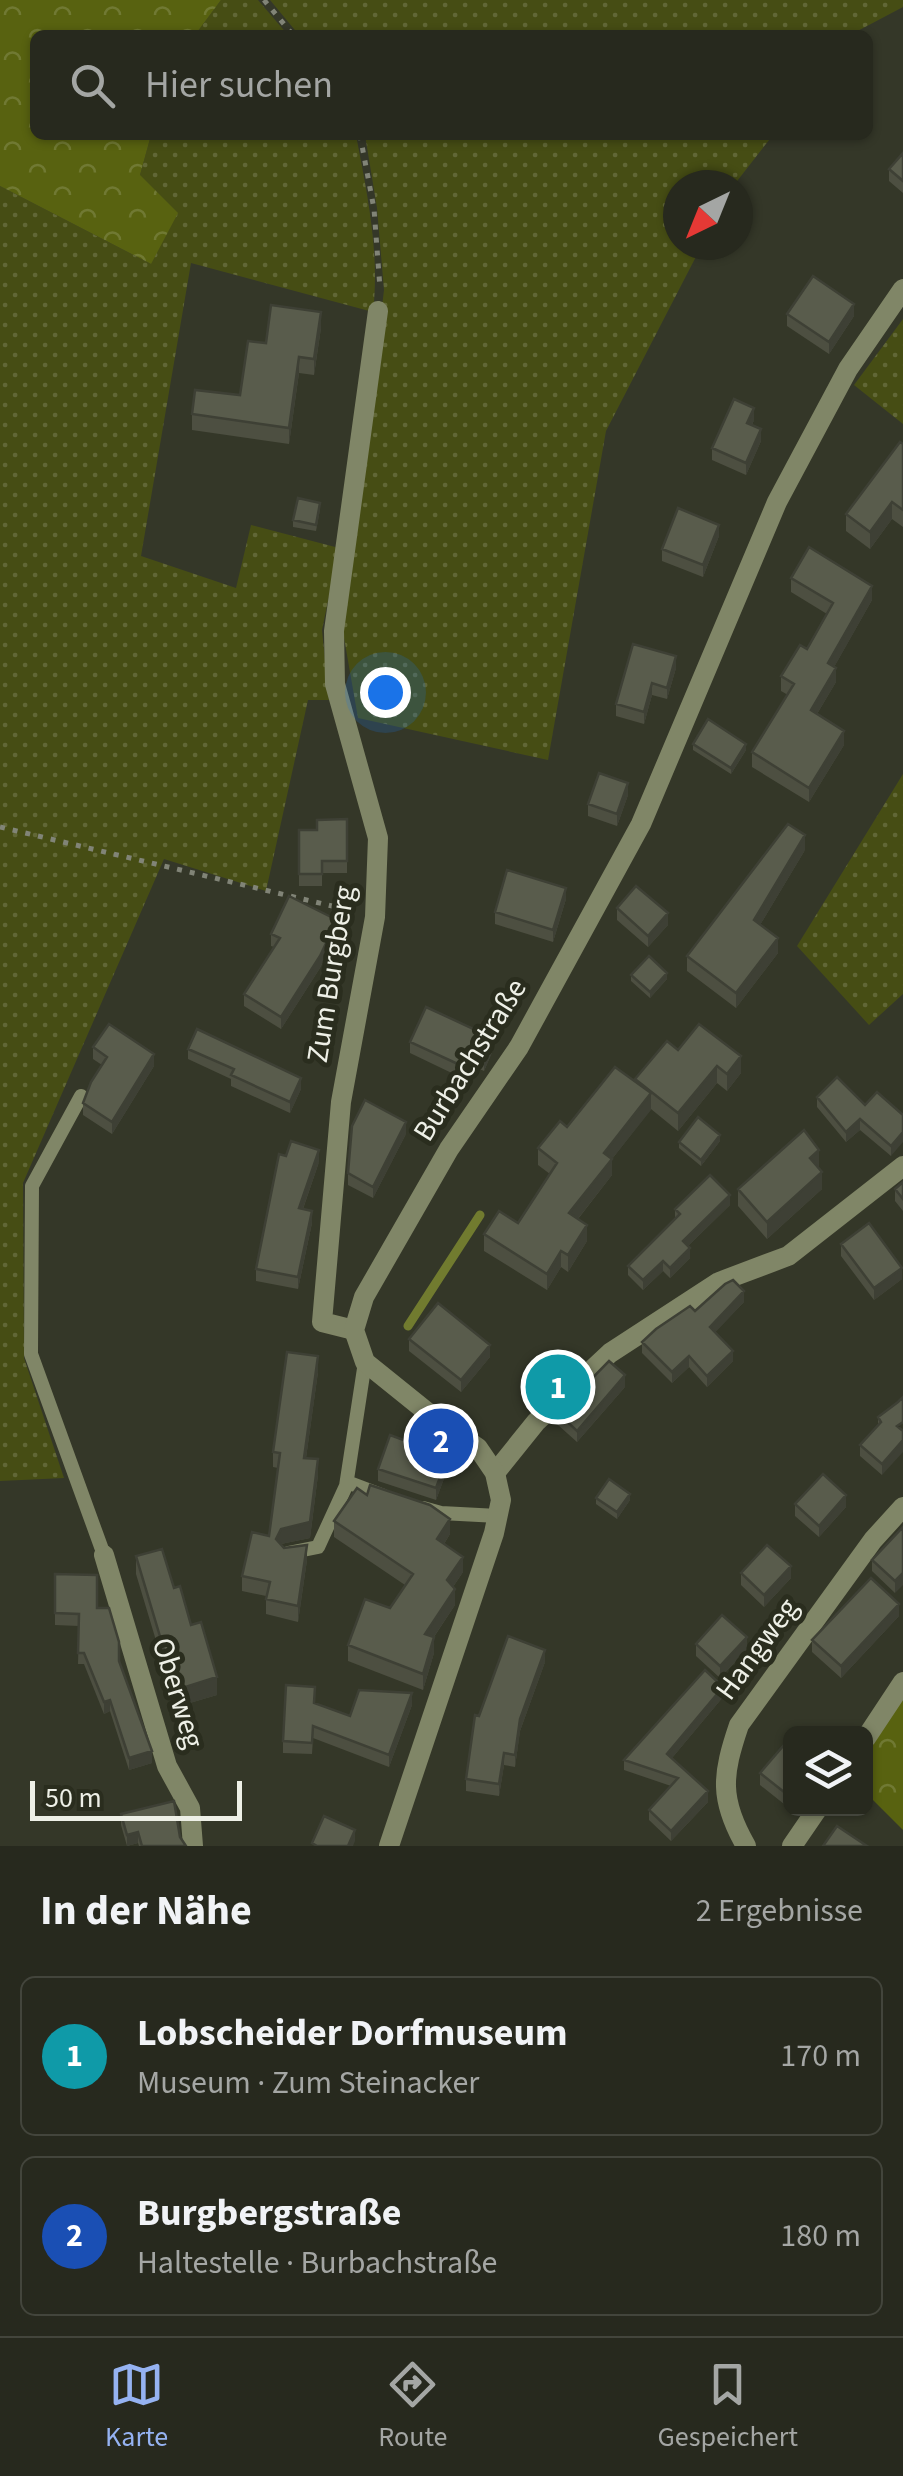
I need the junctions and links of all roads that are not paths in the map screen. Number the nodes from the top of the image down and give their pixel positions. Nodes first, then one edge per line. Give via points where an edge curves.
1 (903, 289) edge
2 (378, 311) road end
3 (81, 1096) edge
4 (903, 1166) edge
5 (354, 1330) junction
6 (365, 1362) junction
7 (496, 1473) junction
8 (347, 1482) junction
9 (903, 1507) edge
10 (498, 1516) junction
11 (287, 1553) edge
12 (104, 1555) joint
13 (903, 1682) edge
14 (873, 1727) edge
15 (813, 1816) edge
16 (194, 1846) edge
17 (389, 1846) edge
18 (746, 1846) edge
19 (792, 1846) edge

1 - 5 street, Burbachstraße via 848,369 776,502 641,824 519,1047 411,1210
2 - 5 street, Zum Burgberg via 334,631 335,684 378,838 375,916 341,1102 322,1322
3 - 12 lane via 32,1186 31,1354
4 - 7 street via 788,1256 719,1282 610,1353 536,1422
5 - 6 street
6 - 7 street via 478,1448
6 - 8 lane
7 - 10 street
8 - 10 lane via 441,1513
8 - 11 lane via 318,1547
9 - 18 street, Hangweg via 739,1725 724,1798
10 - 17 street
12 - 16 street, Oberweg via 167,1766 190,1808
13 - 14 street
15 - 19 street

